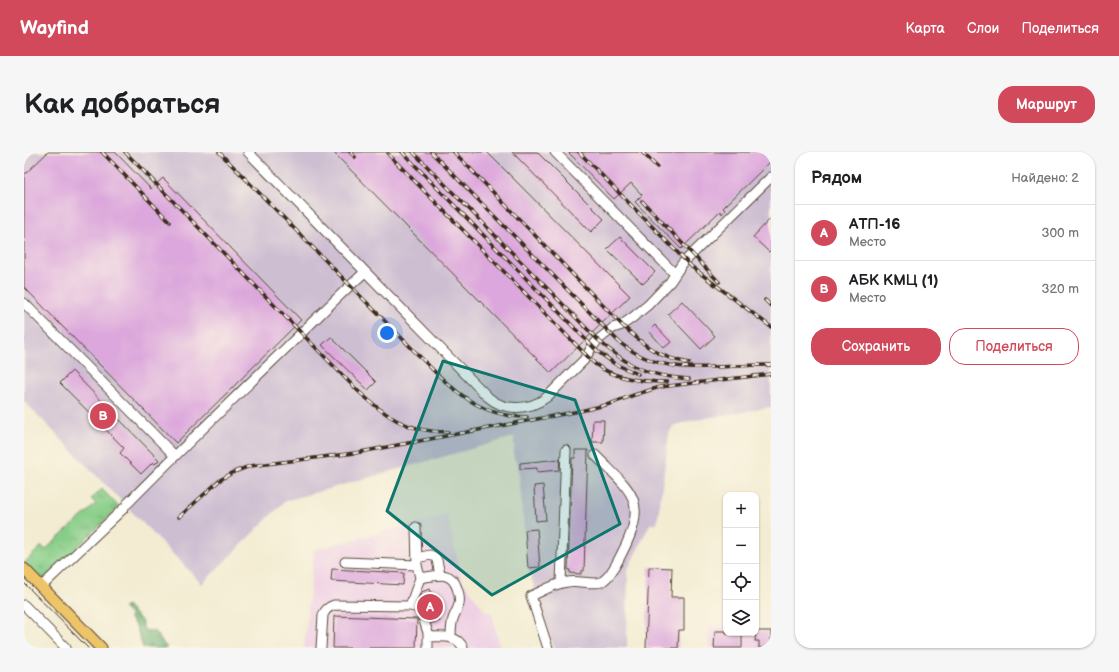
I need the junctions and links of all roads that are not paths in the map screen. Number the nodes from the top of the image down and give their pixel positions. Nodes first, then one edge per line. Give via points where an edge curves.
1 (248, 152) edge
2 (555, 152) edge
3 (771, 177) edge
4 (365, 272) junction
5 (675, 274) junction
6 (24, 303) edge
7 (566, 450) dead end
8 (595, 455) dead end
9 (174, 456) junction
10 (416, 527) dead end
11 (417, 561) junction
12 (345, 562) dead end
13 (24, 570) edge
14 (440, 575) junction
15 (420, 578) junction
16 (561, 583) junction
17 (41, 587) junction
18 (24, 605) edge
19 (410, 606) junction
20 (428, 637) junction
21 (451, 637) junction
22 (66, 648) edge
23 (101, 648) edge
24 (321, 648) edge
25 (428, 648) edge
26 (462, 648) edge
27 (548, 648) edge

1 - 4 lane
2 - 5 lane
3 - 5 lane via 692,253
4 - 5 lane via 488,397 497,404 509,408 529,406 547,397 584,360 598,340 648,305
4 - 9 lane
6 - 9 lane
7 - 16 lane
8 - 16 lane via 631,494 635,508 634,525 614,568 604,580 596,584 576,581
9 - 17 lane
10 - 11 lane
11 - 12 lane
11 - 14 lane via 430,555 435,557
11 - 15 lane
13 - 17 main road
14 - 15 lane
14 - 21 lane via 454,582 458,594 459,604 451,624
15 - 19 lane
16 - 27 lane via 531,596
17 - 23 main road
18 - 22 lane
19 - 20 lane via 421,611
19 - 24 lane via 331,606 323,616
20 - 21 lane
20 - 25 lane
21 - 26 lane via 459,641

